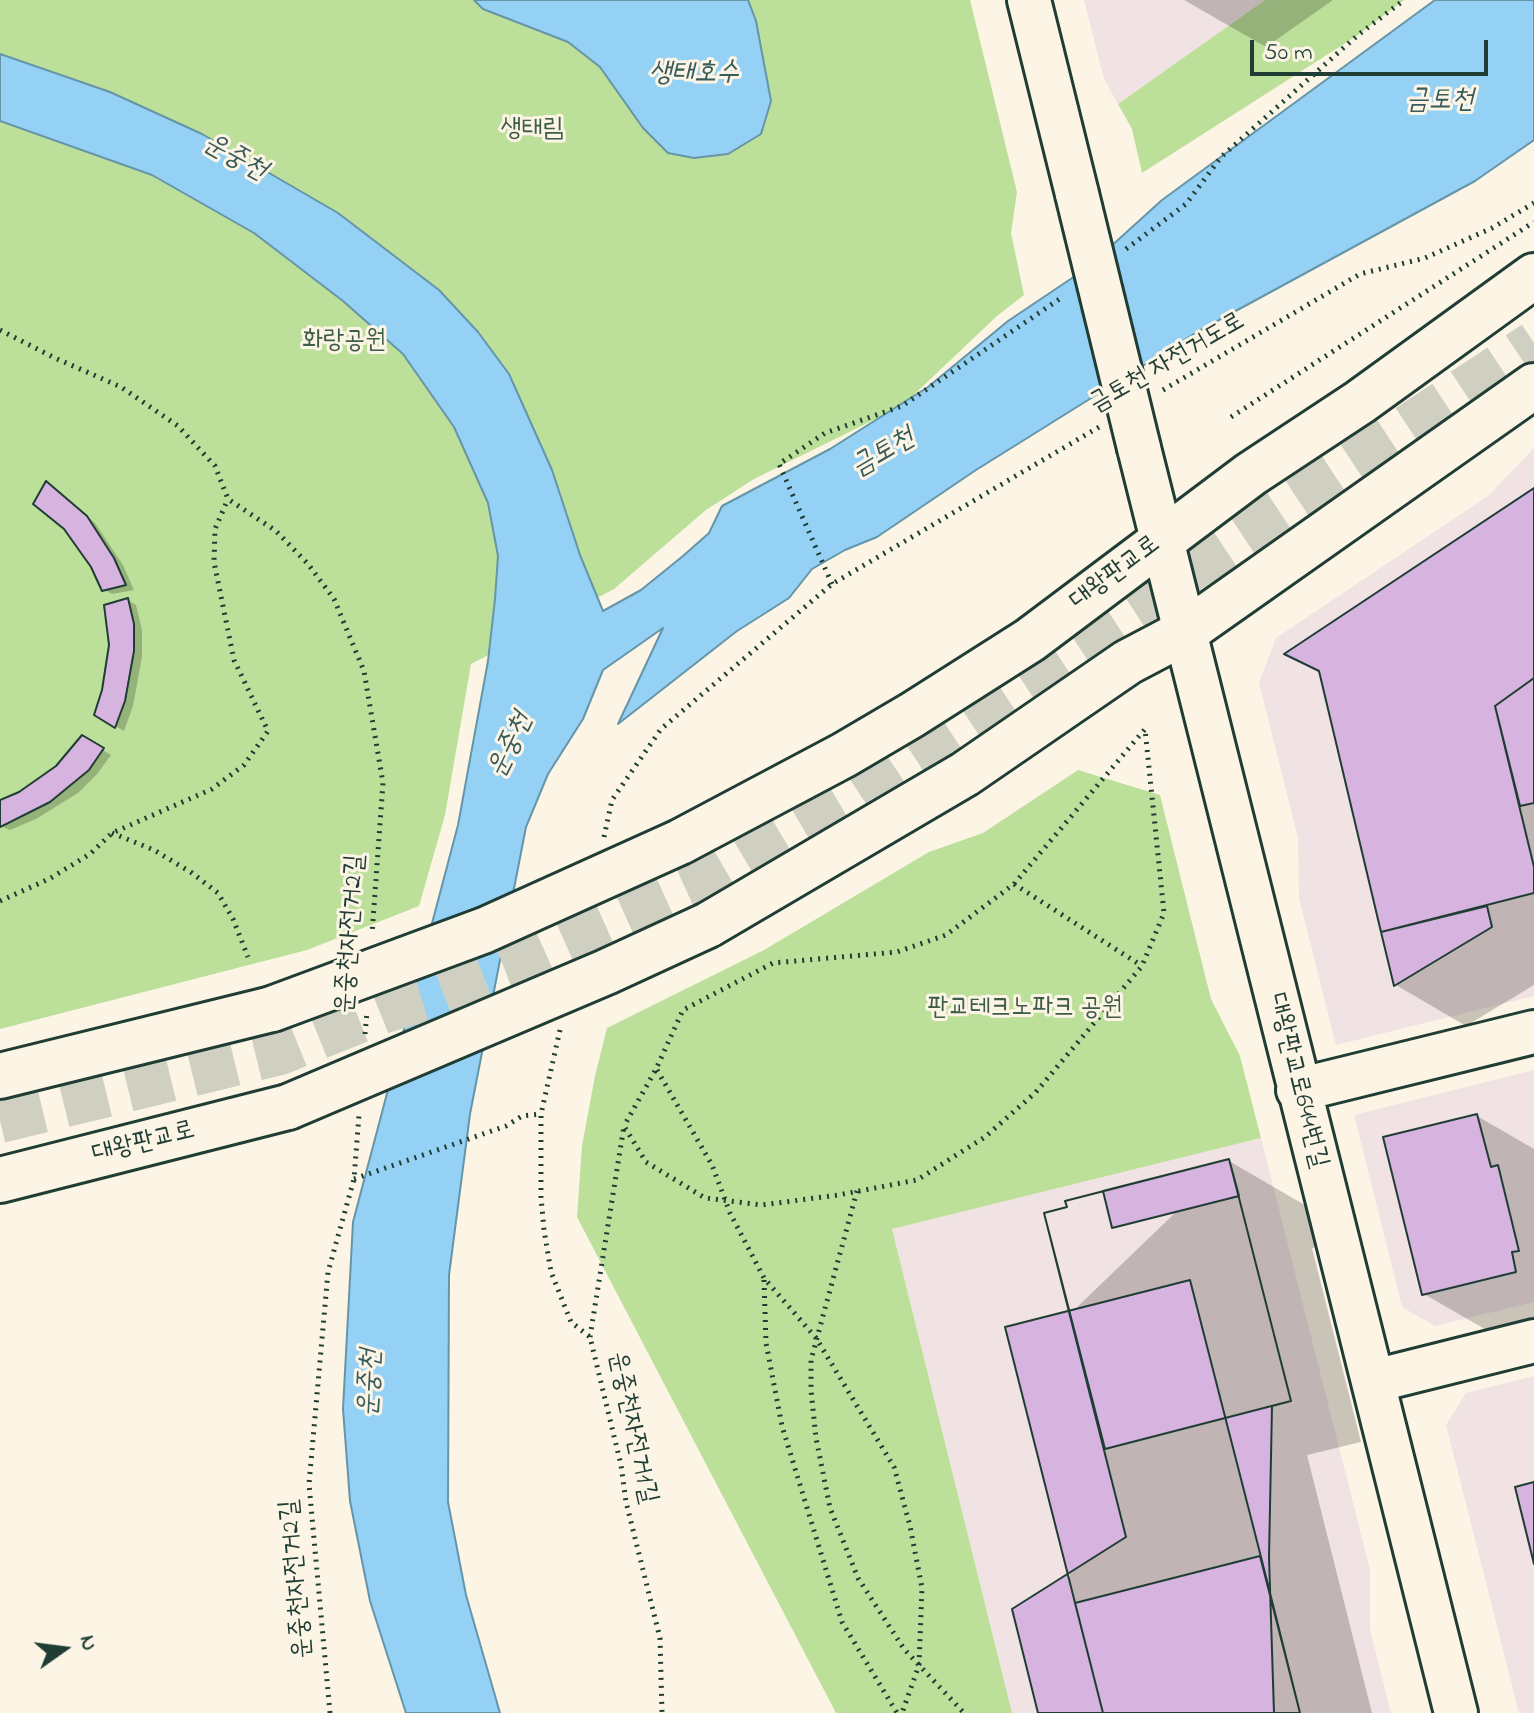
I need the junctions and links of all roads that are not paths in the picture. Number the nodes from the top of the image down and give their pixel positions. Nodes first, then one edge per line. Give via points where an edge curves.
1 (1029, 0) edge
2 (1534, 276) edge
3 (1534, 386) edge
4 (1162, 540) junction
5 (1185, 632) junction
6 (1534, 1032) edge
7 (0, 1076) edge
8 (1298, 1090) junction
9 (0, 1180) edge
10 (1534, 1341) edge
11 (1374, 1381) junction
12 (1456, 1713) edge

1 - 4 street, 대왕판교로644번길, bridge
2 - 4 main road, 대왕판교로
3 - 5 main road
4 - 5 street, 대왕판교로644번길
4 - 7 main road, 대왕판교로, bridge via 1030,640 912,715 680,842 485,930 272,1009
5 - 8 street, 대왕판교로644번길
5 - 9 main road, 대왕판교로, bridge via 1128,662 965,774 708,925 288,1107
6 - 8 street
8 - 11 street, 대왕판교로644번길
10 - 11 street
11 - 12 street, 대왕판교로644번길

